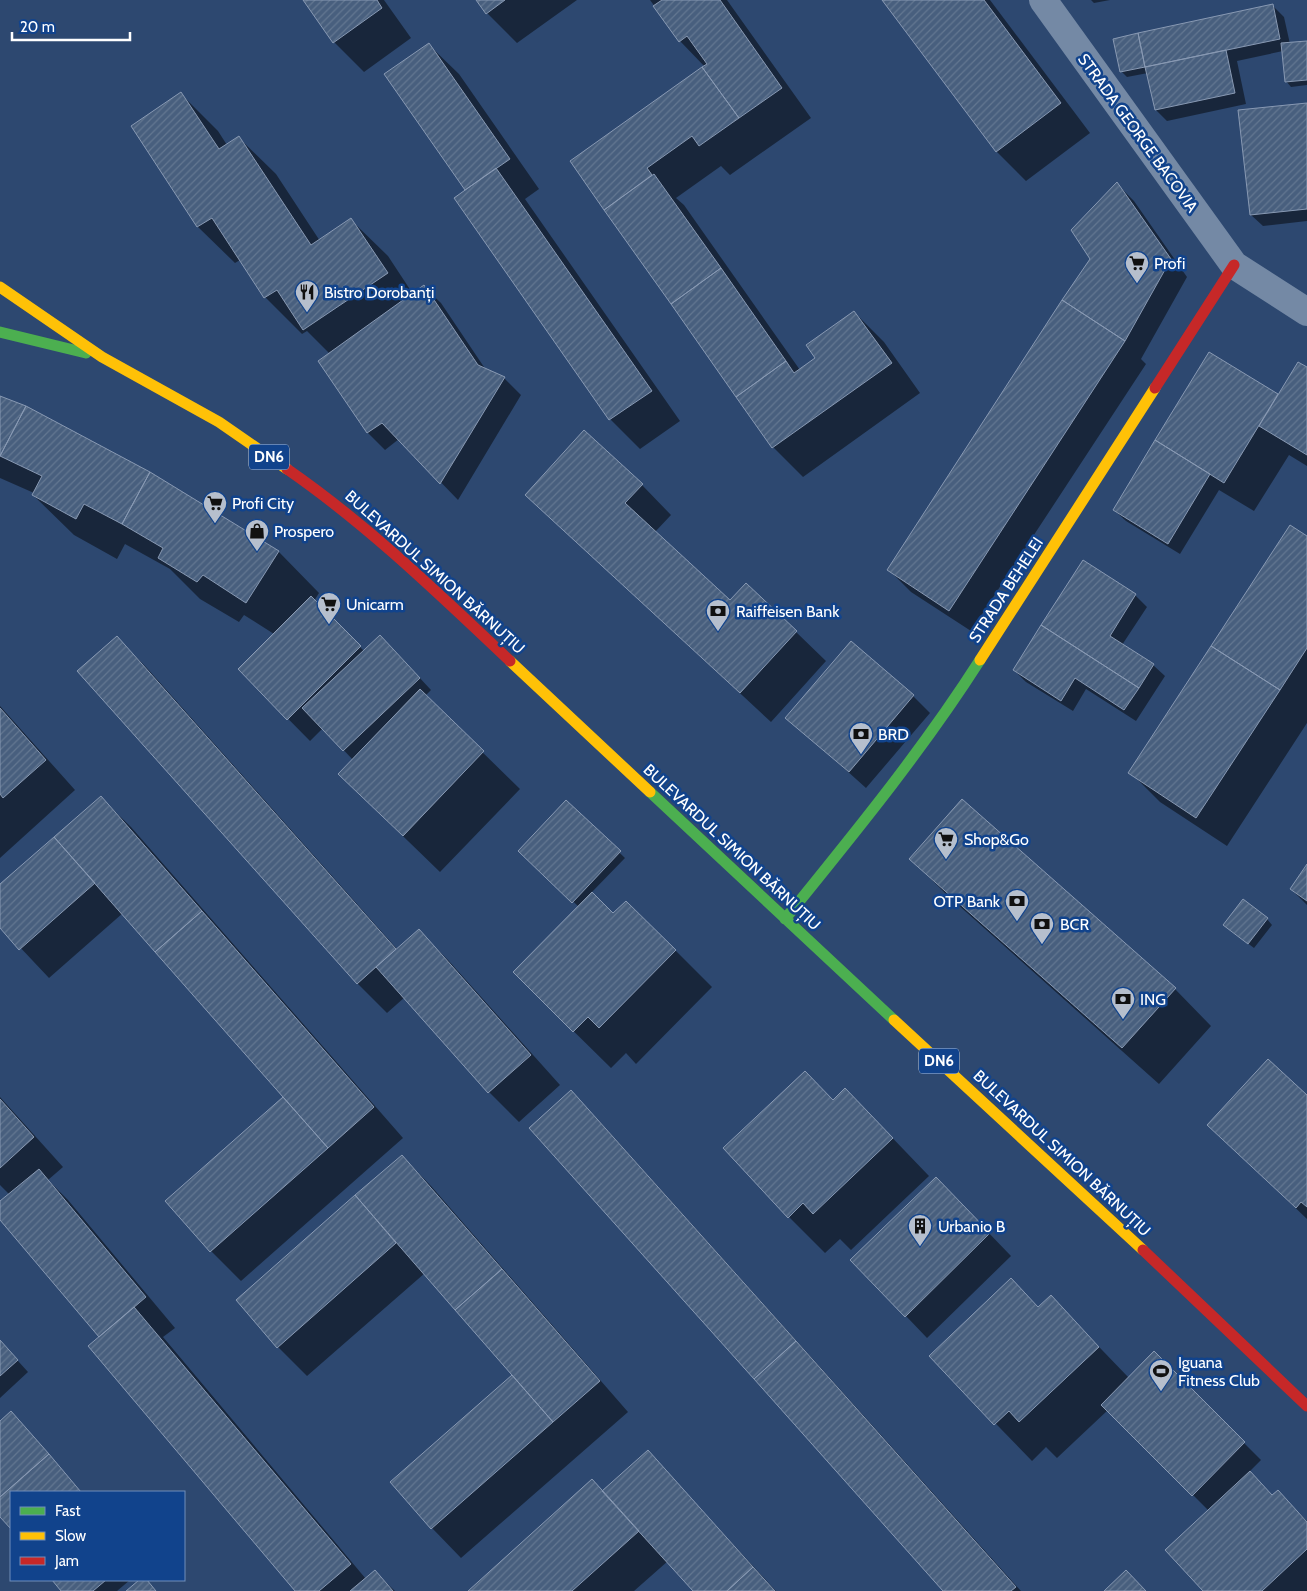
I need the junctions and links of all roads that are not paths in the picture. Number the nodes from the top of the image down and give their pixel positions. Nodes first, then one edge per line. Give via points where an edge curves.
1 (1043, 0) edge
2 (1234, 265) junction
3 (0, 287) edge
4 (1307, 312) edge
5 (0, 332) edge
6 (102, 356) junction
7 (785, 919) junction
8 (1307, 1406) edge

1 - 2 street, STRADA GEORGE BACOVIA
2 - 4 street
2 - 7 main road, STRADA BEHELEI via 959,693 860,826
3 - 6 main road, BULEVARDUL SIMION BĂRNUȚIU / DN6
5 - 6 main road, BULEVARDUL SIMION BĂRNUȚIU / DN6
6 - 7 main road, BULEVARDUL SIMION BĂRNUȚIU / DN6 via 219,422 320,492 421,578
7 - 8 main road, BULEVARDUL SIMION BĂRNUȚIU / DN6 via 1239,1339

